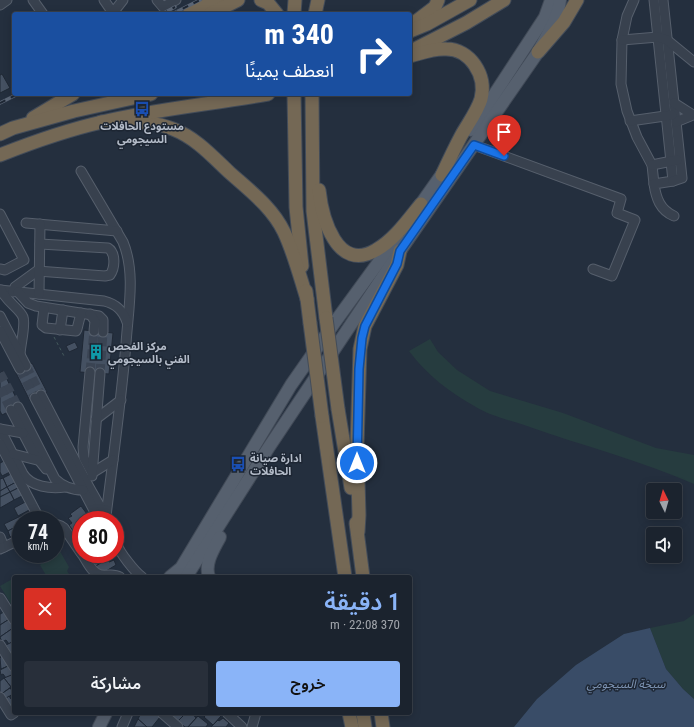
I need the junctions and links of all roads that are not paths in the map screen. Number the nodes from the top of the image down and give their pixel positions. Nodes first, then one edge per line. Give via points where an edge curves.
1 (8, 0) edge
2 (33, 0) edge
3 (104, 0) edge
4 (123, 0) edge
5 (157, 0) edge
6 (176, 0) edge
7 (217, 0) edge
8 (238, 0) edge
9 (261, 0) edge
10 (295, 0) edge
11 (312, 0) edge
12 (318, 0) edge
13 (438, 0) edge
14 (470, 0) edge
15 (504, 0) edge
16 (550, 0) edge
17 (560, 0) edge
18 (578, 0) edge
19 (634, 0) edge
20 (654, 0) edge
21 (663, 0) edge
22 (0, 5) edge
23 (41, 12) edge
24 (111, 12) edge
25 (113, 12) edge
26 (193, 12) edge
27 (214, 12) edge
28 (275, 12) edge
29 (294, 12) edge
30 (312, 12) edge
31 (315, 12) edge
32 (412, 24) edge
33 (412, 30) edge
34 (658, 37) junction
35 (622, 40) junction
36 (667, 40) junction
37 (412, 50) edge
38 (538, 52) junction
39 (412, 55) edge
40 (694, 62) edge
41 (69, 96) edge
42 (141, 96) edge
43 (256, 96) edge
44 (294, 96) edge
45 (312, 96) edge
46 (674, 103) junction
47 (672, 117) junction
48 (630, 121) junction
49 (101, 122) junction
50 (13, 128) junction
51 (0, 134) edge
52 (312, 140) junction
53 (474, 145) junction
54 (0, 155) edge
55 (675, 160) junction
56 (652, 165) junction
57 (81, 171) dead end
58 (442, 175) junction
59 (654, 184) junction
60 (422, 204) junction
61 (0, 214) edge
62 (674, 216) dead end
63 (26, 223) dead end
64 (40, 224) junction
65 (117, 231) junction
66 (40, 244) junction
67 (400, 251) junction
68 (40, 254) junction
69 (24, 260) junction
70 (113, 265) junction
71 (129, 265) junction
72 (0, 269) edge
73 (593, 269) dead end
74 (39, 271) junction
75 (1, 290) edge
76 (15, 292) junction
77 (39, 294) junction
78 (307, 299) junction
79 (44, 308) junction
80 (63, 310) junction
81 (81, 313) junction
82 (0, 316) edge
83 (128, 323) junction
84 (56, 330) junction
85 (0, 331) edge
86 (99, 331) tunnel mouth
87 (3, 344) edge
88 (20, 355) junction
89 (90, 372) tunnel mouth
90 (100, 373) tunnel mouth
91 (38, 397) tunnel mouth
92 (121, 400) junction
93 (96, 419) junction
94 (0, 429) edge
95 (23, 433) junction
96 (0, 444) edge
97 (13, 454) junction
98 (38, 460) junction
99 (113, 460) junction
100 (52, 473) junction
101 (92, 473) junction
102 (64, 487) junction
103 (86, 488) junction
104 (234, 503) junction
105 (334, 503) junction
106 (35, 511) edge
107 (99, 511) edge
108 (105, 511) edge
109 (64, 528) edge
110 (358, 532) junction
111 (0, 537) edge
112 (72, 539) edge
113 (12, 543) edge
114 (2, 548) edge
115 (124, 556) edge
116 (89, 563) edge
117 (102, 575) edge
118 (102, 575) edge
119 (116, 575) edge
120 (140, 575) edge
121 (172, 575) edge
122 (188, 575) edge
123 (209, 575) edge
124 (336, 575) edge
125 (345, 575) edge
126 (363, 575) edge
127 (0, 598) edge
128 (12, 617) edge
129 (0, 645) edge
130 (12, 664) edge
131 (0, 697) edge
132 (3, 708) edge
133 (12, 714) edge
134 (105, 715) edge
135 (127, 715) edge
136 (164, 715) edge
137 (229, 715) edge
138 (255, 715) edge
139 (349, 715) edge
140 (363, 715) edge
141 (381, 715) edge
142 (99, 727) edge
143 (122, 727) edge
144 (178, 727) edge
145 (242, 727) edge
146 (252, 727) edge
147 (352, 727) edge
148 (365, 727) edge
149 (383, 727) edge

1 - 22 street
2 - 23 street
3 - 24 street
4 - 25 street
5 - 6 street via 163,7
7 - 26 highway
8 - 27 highway
9 - 28 highway via 268,3
10 - 29 highway
11 - 30 highway
12 - 31 highway
13 - 32 highway via 435,7
14 - 33 highway
15 - 37 highway via 466,23
16 - 58 main road via 545,17
17 - 38 main road via 556,17
18 - 38 highway via 564,22
19 - 35 street via 627,16
20 - 34 street
21 - 36 street
34 - 35 street
34 - 36 street
34 - 47 street
35 - 48 street via 621,84
36 - 40 street
36 - 46 street
38 - 53 main road
39 - 58 highway via 436,49 456,50 474,63 481,79 481,98 478,106
41 - 50 highway
42 - 50 highway
43 - 49 highway
44 - 78 highway via 296,207
45 - 52 highway
46 - 47 street
46 - 47 street via 693,115
47 - 48 street
47 - 55 street
48 - 56 street
49 - 54 highway
49 - 78 highway via 163,126 183,133 200,145 275,217 288,240
50 - 51 highway
52 - 60 highway via 323,212 330,233 345,251 354,255 366,255 377,250 388,242
52 - 110 highway, bridge via 313,211 338,409
53 - 67 main road
53 - 73 street via 621,199 617,213 635,220 612,276
55 - 56 street
55 - 59 street via 682,178
56 - 59 street
57 - 65 street
58 - 60 main road
59 - 62 street via 659,204
60 - 121 main road via 291,385 181,568
61 - 69 street
63 - 64 street
64 - 65 street
64 - 66 street
65 - 71 street via 126,247
66 - 68 street
66 - 70 street via 108,248 113,252
67 - 104 main road
67 - 110 highway via 397,264 365,326 360,349
68 - 69 street
68 - 74 street
69 - 72 street via 6,270
70 - 71 street
70 - 74 street via 112,273 108,276
71 - 83 street
74 - 76 street via 15,287
74 - 77 street
75 - 76 street
75 - 88 street via 7,301 24,319
76 - 77 street
76 - 79 street via 28,302
77 - 83 street via 110,303 123,313
78 - 105 highway, bridge
79 - 80 street
79 - 84 street via 42,325 44,328
80 - 81 street
80 - 84 street
81 - 84 street via 76,331
81 - 86 street via 102,318 104,323
82 - 88 street
83 - 92 street
85 - 87 street
87 - 88 street via 23,367
89 - 101 street via 83,447 84,458
90 - 93 street
91 - 103 street
92 - 93 street
92 - 99 street
93 - 101 street
94 - 95 street
94 - 97 street
95 - 98 street
95 - 100 street via 14,409
96 - 106 street
97 - 98 street
97 - 102 street via 26,478 32,483
98 - 100 street
99 - 101 street
99 - 108 street
100 - 102 street
101 - 103 street
102 - 103 street
103 - 107 street
104 - 122 main road
104 - 123 main road via 209,560
105 - 124 highway via 332,516
105 - 125 highway
109 - 112 street
110 - 126 highway
111 - 114 street
113 - 114 street
115 - 120 street
116 - 117 street via 96,573
118 - 119 street
127 - 128 street
129 - 130 street
131 - 132 street
132 - 133 street
134 - 142 main road
135 - 143 street
136 - 144 street
137 - 145 street
138 - 146 street
139 - 147 highway
140 - 148 highway
141 - 149 highway

